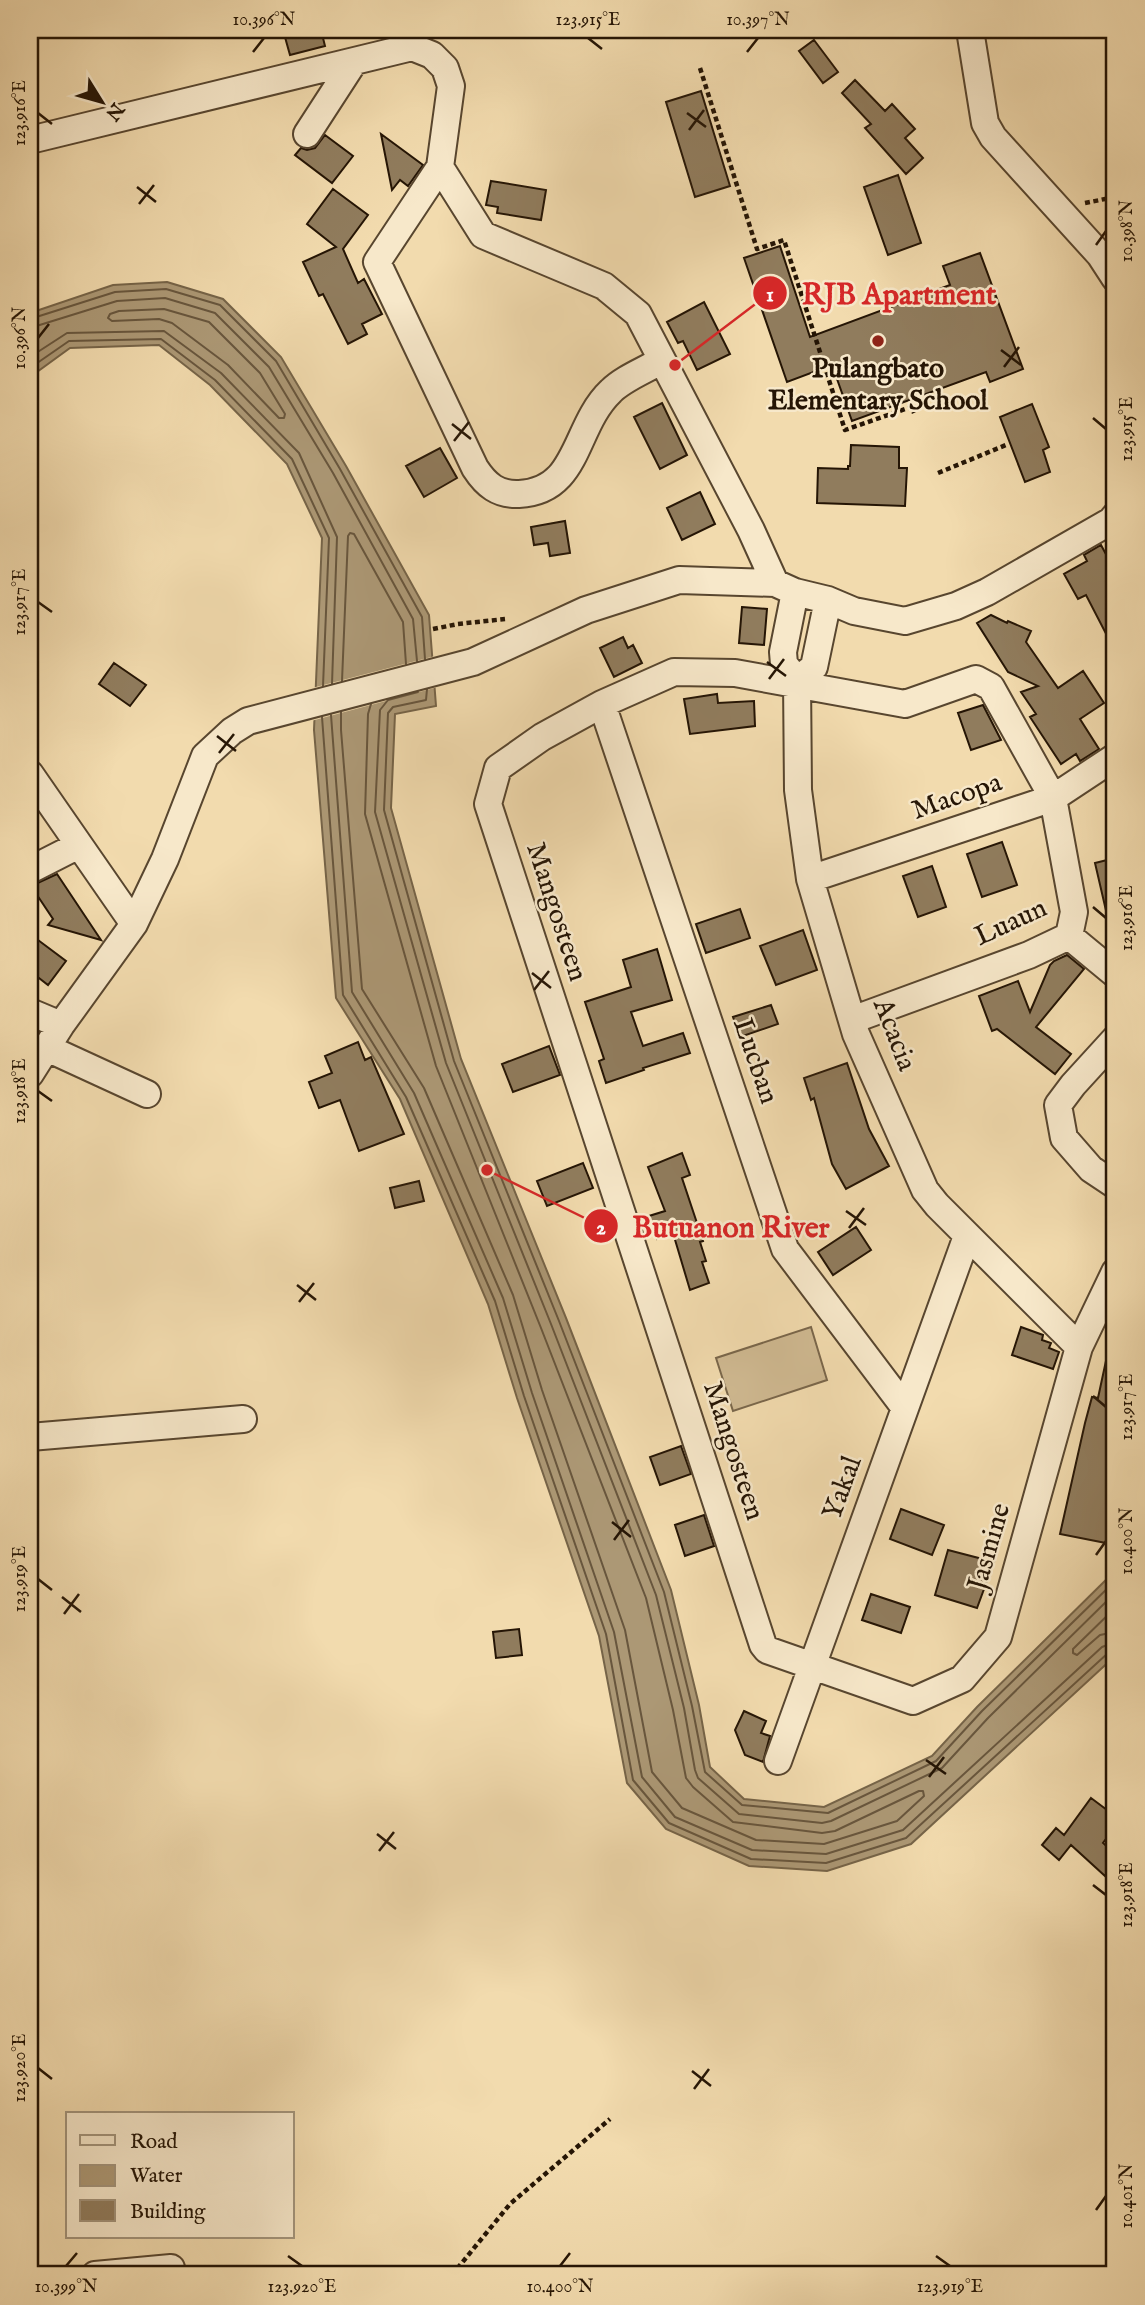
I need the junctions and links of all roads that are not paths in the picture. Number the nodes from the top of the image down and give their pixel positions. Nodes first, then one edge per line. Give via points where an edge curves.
1 (971, 30) edge
2 (413, 39) edge
3 (353, 63) junction
4 (307, 134) dead end
5 (30, 140) edge
6 (440, 167) junction
7 (1115, 278) edge
8 (662, 360) junction
9 (1115, 516) edge
10 (785, 588) junction
11 (828, 600) junction
12 (797, 682) junction
13 (602, 704) junction
14 (1115, 757) edge
15 (31, 778) edge
16 (1053, 798) junction
17 (79, 845) junction
18 (30, 870) edge
19 (810, 879) junction
20 (134, 924) junction
21 (1069, 936) junction
22 (1115, 974) edge
23 (30, 1012) edge
24 (852, 1020) junction
25 (61, 1025) junction
26 (1115, 1039) edge
27 (47, 1048) junction
28 (30, 1074) edge
29 (147, 1094) dead end
30 (1115, 1185) edge
31 (967, 1236) junction
32 (1115, 1272) edge
33 (1079, 1348) junction
34 (905, 1408) junction
35 (243, 1419) dead end
36 (30, 1437) edge
37 (813, 1664) junction
38 (778, 1761) dead end
39 (171, 2268) dead end
40 (95, 2275) edge

1 - 7 street via 985,123 993,137 1100,255
2 - 3 street
2 - 6 street via 444,68 451,86
3 - 4 street
3 - 5 street
6 - 8 street via 484,235 604,286 639,314
6 - 8 street via 377,262 475,468 491,487 506,495 554,484 612,389
8 - 10 street
9 - 11 street via 987,592 905,621 854,611
10 - 11 street
10 - 12 street via 784,664
10 - 20 street via 680,580 586,610 472,663 247,721 205,756
11 - 12 street via 814,667
12 - 13 street, Mangosteen via 735,673 674,672
12 - 16 street, Mangosteen via 905,704 976,679 991,687
12 - 19 street, Acacia via 798,790
13 - 34 street, Lucban via 785,1249
13 - 37 street, Mangosteen via 498,768 488,804 763,1646 774,1654
14 - 16 street, Macopa
15 - 17 street
16 - 19 street, Macopa
16 - 21 street, Luaun via 1074,912
17 - 18 street
17 - 20 street
19 - 24 street, Acacia
20 - 25 street
21 - 22 street
21 - 24 street, Luaun
23 - 25 street
24 - 31 street, Acacia via 925,1190
25 - 27 street
26 - 30 street via 1058,1105 1064,1138 1091,1169
27 - 28 street
27 - 29 street
31 - 33 street, Acacia
31 - 34 street, Yakal
32 - 33 street, Jasmine
33 - 37 street, Jasmine via 998,1637 962,1679 913,1701
34 - 37 street, Yakal
35 - 36 street
37 - 38 street, Yakal
39 - 40 street

